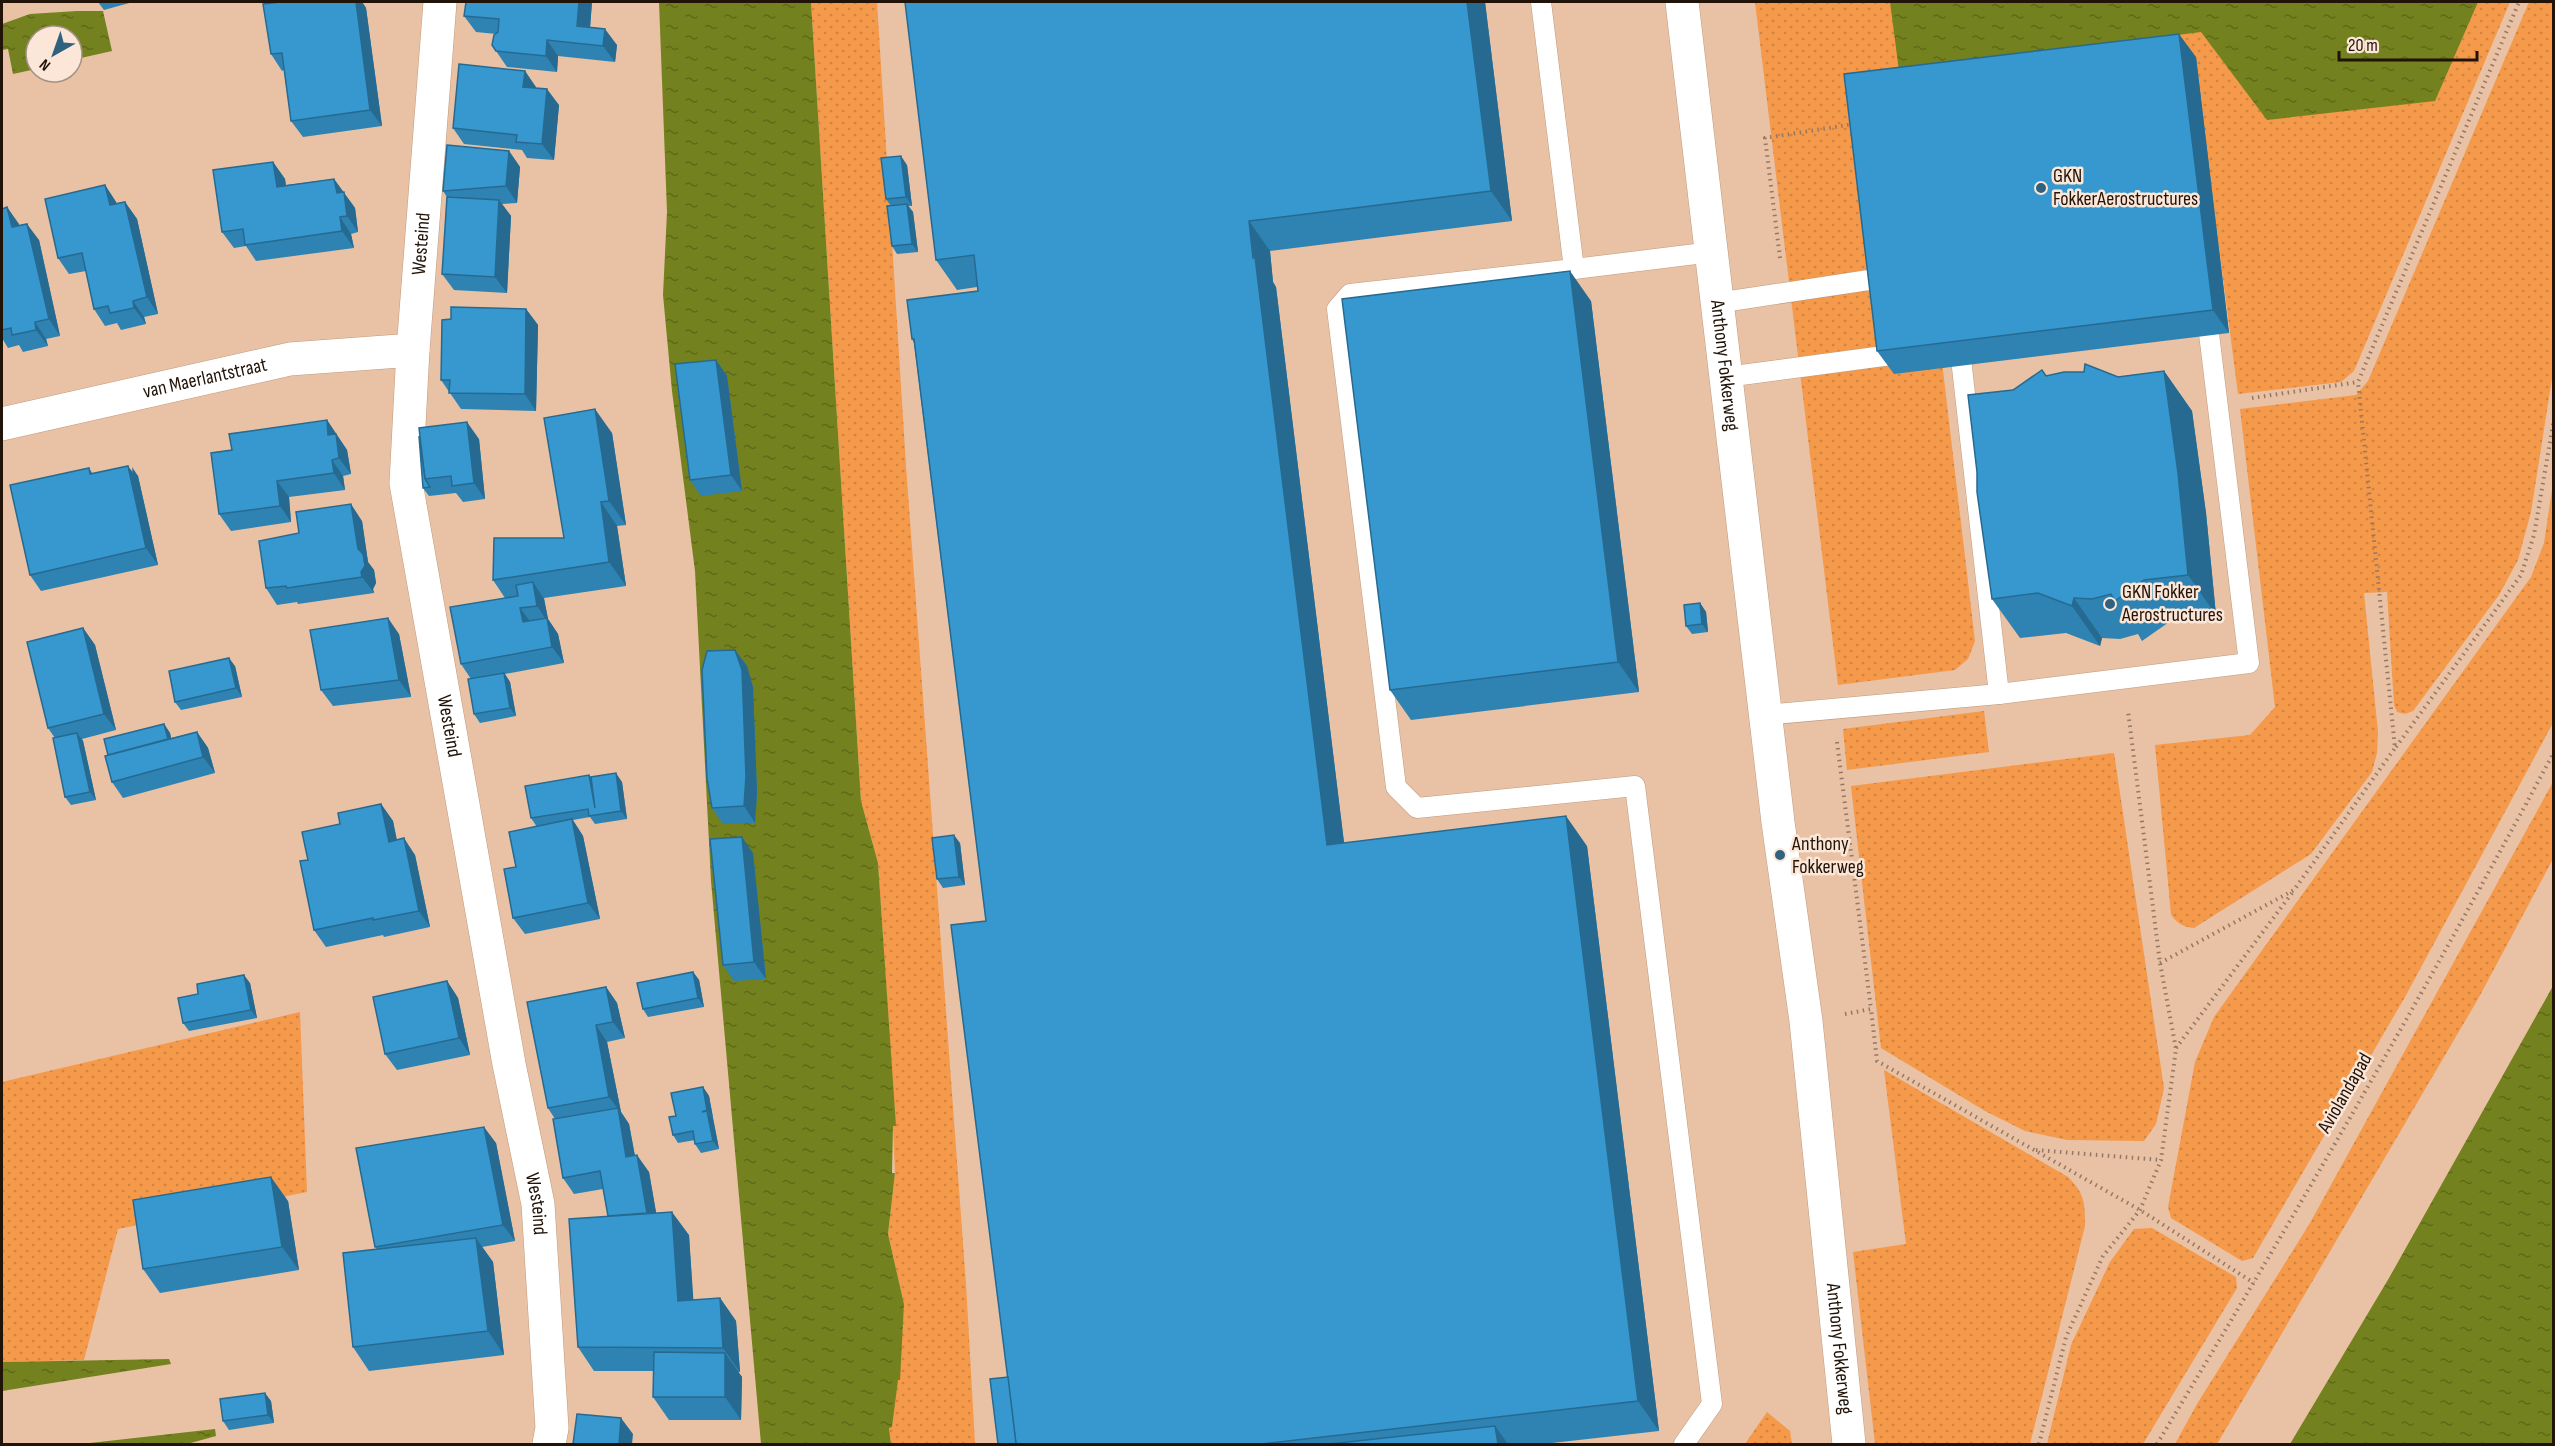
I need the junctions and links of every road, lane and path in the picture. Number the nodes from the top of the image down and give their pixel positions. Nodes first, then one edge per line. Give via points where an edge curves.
1 (440, 2) edge
2 (1541, 2) edge
3 (1682, 2) edge
4 (2519, 2) edge
5 (1861, 123) edge
6 (1712, 252) junction
7 (1574, 269) junction
8 (1882, 278) edge
9 (2204, 285) edge
10 (1785, 293) junction
11 (1717, 303) junction
12 (1956, 317) edge
13 (413, 350) junction
14 (1891, 355) edge
15 (1726, 377) junction
16 (2358, 382) junction
17 (2218, 403) junction
18 (2553, 419) edge
19 (2, 424) edge
20 (2123, 678) junction
21 (1999, 694) junction
22 (1833, 709) junction
23 (1766, 715) junction
24 (2395, 748) junction
25 (2553, 752) edge
26 (2294, 890) junction
27 (2160, 963) junction
28 (1871, 1009) junction
29 (1806, 1021) junction
30 (2176, 1049) junction
31 (2034, 1150) junction
32 (2161, 1160) junction
33 (2140, 1210) junction
34 (2254, 1283) junction
35 (549, 1444) edge
36 (1684, 1444) edge
37 (1849, 1444) edge
38 (2039, 1444) edge
39 (2157, 1444) edge

1 - 13 street, Westeind
2 - 7 lane
3 - 6 street, Anthony Fokkerweg
4 - 16 path
5 - 10 path via 1765,138
6 - 7 lane
6 - 11 street, Anthony Fokkerweg
7 - 36 lane via 1350,294 1337,309 1396,787 1417,808 1635,786 1712,1404
8 - 10 lane
9 - 17 lane
10 - 11 lane
11 - 15 street, Anthony Fokkerweg
12 - 21 lane
13 - 19 street, van Maerlantstraat via 290,359
13 - 35 street, Westeind via 406,483 509,1064 538,1204 552,1428
14 - 15 lane
15 - 23 street, Anthony Fokkerweg
16 - 17 path
16 - 24 path
17 - 20 lane via 2249,663
18 - 24 path via 2534,535 2521,575
20 - 21 lane
20 - 27 path
21 - 22 lane
22 - 23 lane
22 - 28 path
23 - 29 street, Anthony Fokkerweg
24 - 26 path
25 - 34 path, Aviolandapad via 2494,863
26 - 27 path
26 - 30 path
27 - 30 path
28 - 29 path
28 - 31 path via 1877,1060
29 - 37 street, Anthony Fokkerweg
30 - 32 path
31 - 32 path
31 - 33 path
32 - 33 path
33 - 34 path
33 - 38 path via 2103,1256 2066,1337
34 - 39 path, Aviolandapad

